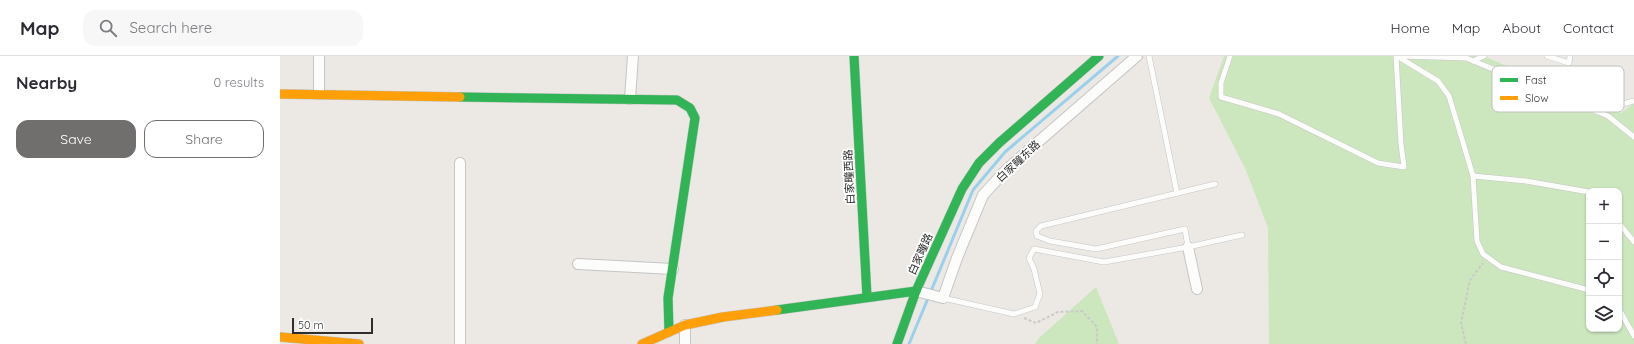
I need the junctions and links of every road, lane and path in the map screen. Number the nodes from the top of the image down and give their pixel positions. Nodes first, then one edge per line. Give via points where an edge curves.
1 (317, 56) edge
2 (633, 56) edge
3 (854, 56) edge
4 (1099, 56) edge
5 (1137, 56) edge
6 (1149, 56) edge
7 (1230, 56) edge
8 (1396, 56) edge
9 (1400, 56) edge
10 (1484, 56) edge
11 (1547, 56) edge
12 (1570, 56) edge
13 (1473, 61) junction
14 (1492, 69) edge
15 (280, 94) edge
16 (319, 94) junction
17 (630, 99) junction
18 (1634, 101) edge
19 (1624, 104) edge
20 (1599, 112) edge
21 (1634, 137) edge
22 (460, 163) dead end
23 (1473, 176) junction
24 (1215, 184) dead end
25 (1586, 191) edge
26 (1177, 193) junction
27 (1620, 224) edge
28 (1242, 235) dead end
29 (1634, 242) edge
30 (1188, 247) junction
31 (1487, 258) junction
32 (578, 264) dead end
33 (673, 269) junction
34 (1197, 289) dead end
35 (1586, 289) edge
36 (929, 295) junction
37 (867, 298) junction
38 (1014, 314) junction
39 (1622, 314) edge
40 (685, 325) junction
41 (669, 332) junction
42 (1634, 336) edge
43 (280, 337) edge
44 (359, 344) edge
45 (460, 344) edge
46 (642, 344) edge
47 (686, 344) edge
48 (897, 344) edge
49 (1097, 344) edge
50 (1466, 344) edge

1 - 16 street
2 - 17 street
3 - 37 street, 白家疃西路
4 - 36 street, 白家疃路 via 979,163 962,189
5 - 36 street, 白家疃东路 via 1007,169 983,195 957,258
6 - 26 lane
7 - 8 lane via 1222,83 1221,97 1279,114 1378,163 1404,167
8 - 23 lane via 1438,81 1449,96
9 - 13 lane via 1466,58
10 - 13 lane
11 - 12 lane via 1569,63
13 - 14 lane
15 - 16 street
16 - 17 street
17 - 33 street via 677,100 690,108 695,118
18 - 19 lane
20 - 21 lane
22 - 45 street
23 - 25 lane via 1526,181
23 - 31 lane via 1478,241
24 - 26 lane
26 - 30 lane via 1042,226 1036,231 1037,236 1050,241 1096,249 1185,229
27 - 29 lane
28 - 30 lane
30 - 34 street
30 - 38 lane via 1104,262 1034,249 1029,258 1040,294 1035,307
31 - 35 lane via 1501,267
31 - 50 path via 1470,280 1461,323
32 - 33 street
33 - 41 street via 668,298
36 - 37 street, 白家疃路
36 - 38 lane
36 - 48 street
37 - 40 street, 白家疃路 via 723,317
38 - 49 path via 1036,323 1058,312 1082,311 1097,327
39 - 42 lane
40 - 41 street, 白家疃路
40 - 47 street
41 - 46 street, 白家疃路
43 - 44 street

